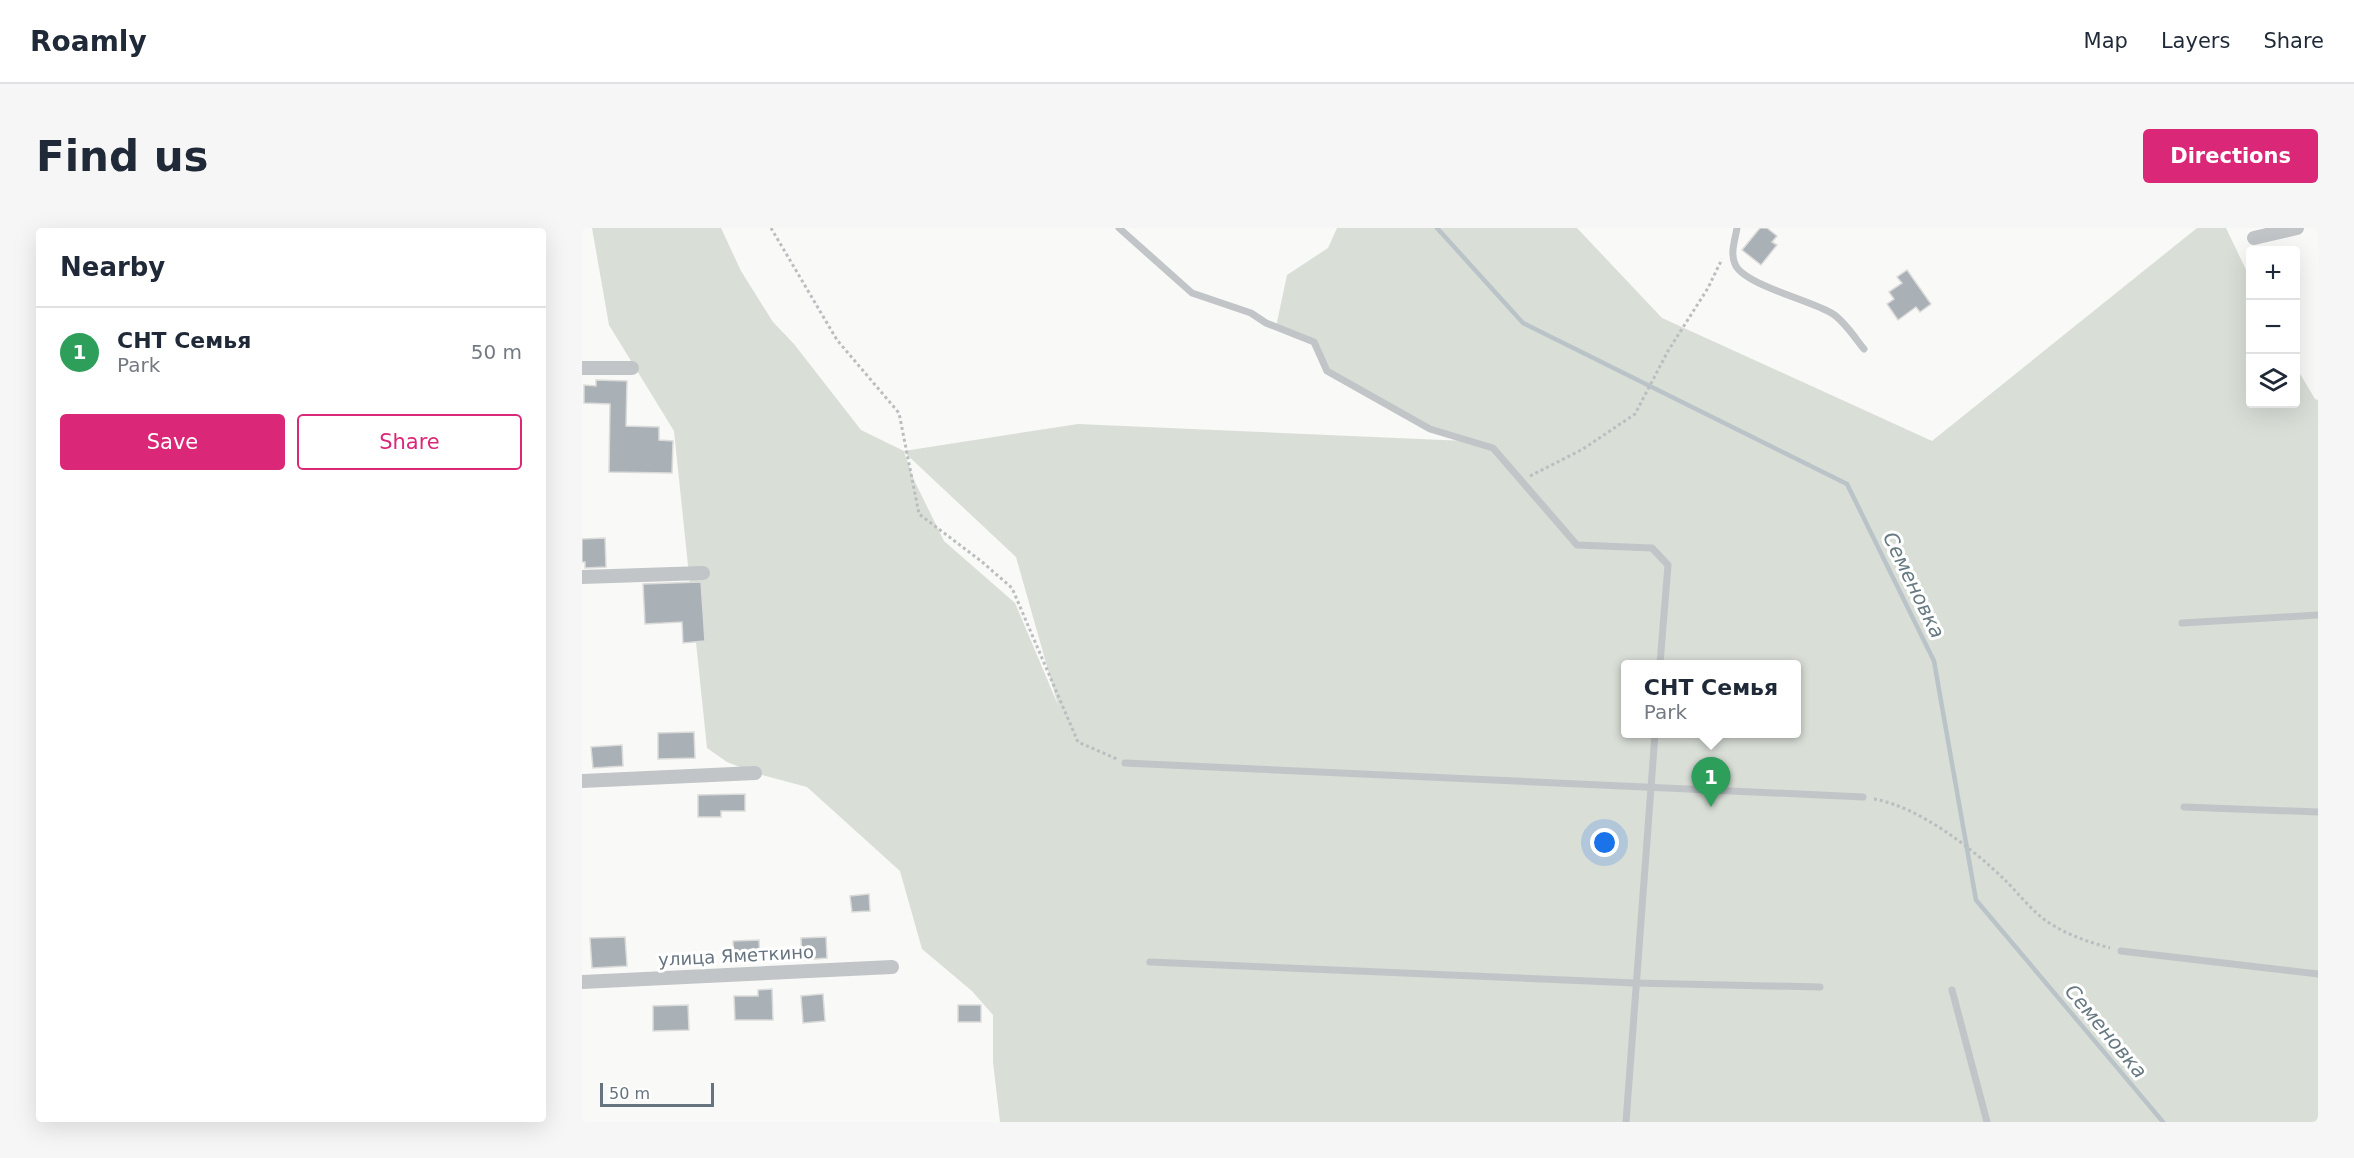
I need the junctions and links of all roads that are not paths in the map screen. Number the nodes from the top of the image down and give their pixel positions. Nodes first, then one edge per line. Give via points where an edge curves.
1 (1119, 228) edge
2 (1737, 228) edge
3 (2297, 228) edge
4 (2254, 238) dead end
5 (1864, 349) dead end
6 (582, 368) edge
7 (632, 368) dead end
8 (703, 573) dead end
9 (582, 577) edge
10 (2318, 615) edge
11 (2182, 623) dead end
12 (1660, 660) edge
13 (1655, 738) edge
14 (1125, 763) road end
15 (755, 773) dead end
16 (582, 781) edge
17 (1650, 789) junction
18 (1863, 798) road end
19 (2184, 807) dead end
20 (2318, 812) edge
21 (2121, 951) road end
22 (1150, 962) dead end
23 (892, 967) dead end
24 (2318, 974) edge
25 (582, 982) edge
26 (1635, 982) junction
27 (1820, 987) dead end
28 (1952, 990) dead end
29 (1626, 1122) edge
30 (1987, 1122) edge

1 - 12 lane via 1192,293 1251,312 1266,323 1314,342 1327,371 1430,429 1493,448 1577,544 1652,548 1668,566
2 - 5 lane via 1735,266 1774,290 1833,315
3 - 4 street
6 - 7 street
8 - 9 street
10 - 11 lane
13 - 17 lane
14 - 17 lane
15 - 16 street
17 - 18 lane
17 - 26 lane
19 - 20 lane
21 - 24 lane
22 - 26 lane
23 - 25 street, улица Яметкино
26 - 27 lane
26 - 29 lane
28 - 30 lane

